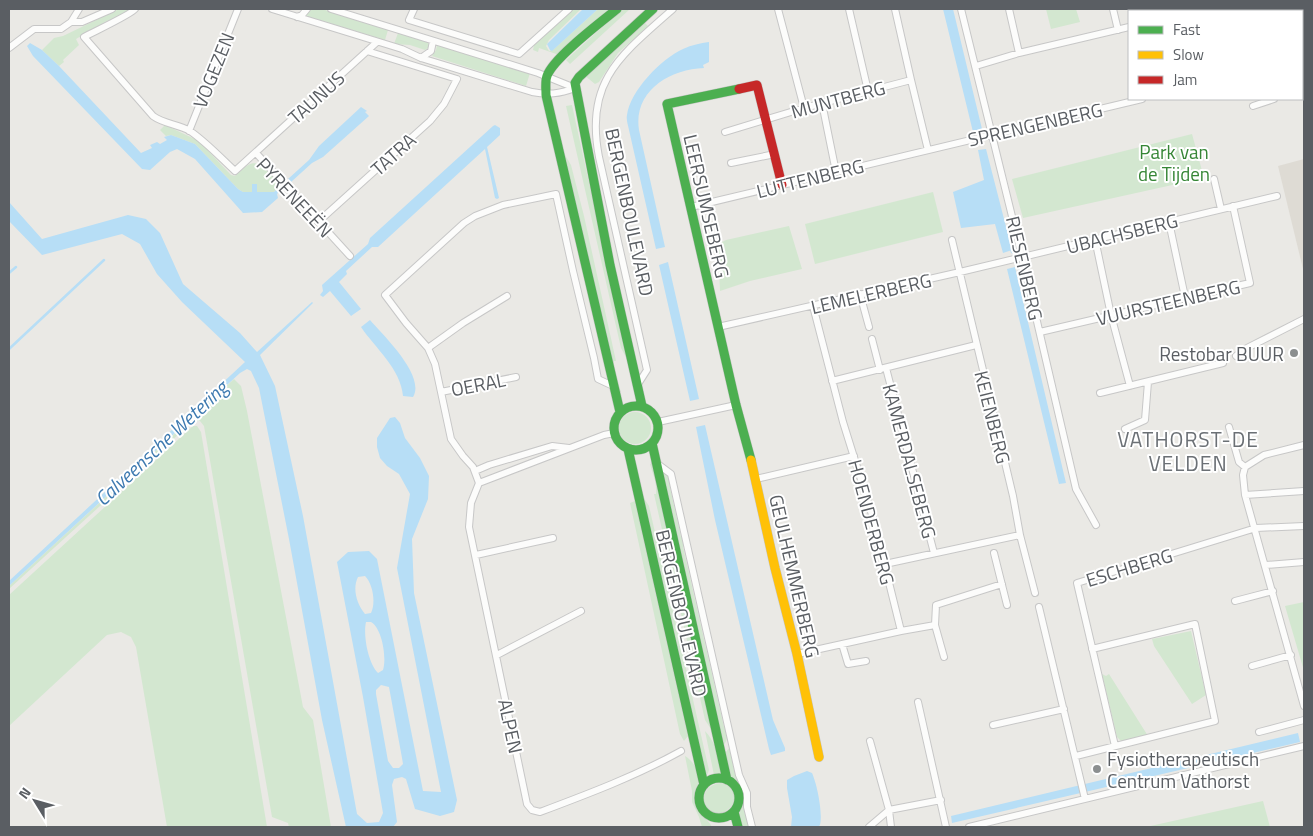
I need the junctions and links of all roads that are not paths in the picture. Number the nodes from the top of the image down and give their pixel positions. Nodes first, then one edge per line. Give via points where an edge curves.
1 (79, 9) edge
2 (112, 9) edge
3 (135, 9) edge
4 (238, 9) edge
5 (272, 9) edge
6 (307, 9) edge
7 (331, 9) edge
8 (414, 9) edge
9 (568, 9) edge
10 (617, 9) edge
11 (653, 9) edge
12 (673, 9) edge
13 (778, 9) edge
14 (849, 9) edge
15 (895, 9) edge
16 (961, 9) edge
17 (1009, 9) edge
18 (1113, 9) edge
19 (297, 16) junction
20 (71, 22) junction
21 (1128, 27) edge
22 (1118, 30) junction
23 (433, 41) junction
24 (377, 42) junction
25 (9, 48) edge
26 (367, 51) junction
27 (1020, 54) junction
28 (421, 58) junction
29 (976, 66) junction
30 (547, 76) junction
31 (910, 80) junction
32 (575, 88) junction
33 (868, 91) junction
34 (546, 95) junction
35 (1138, 100) edge
36 (1271, 100) edge
37 (822, 103) junction
38 (1253, 106) dead end
39 (804, 108) junction
40 (766, 119) junction
41 (189, 131) junction
42 (725, 132) dead end
43 (992, 134) junction
44 (928, 150) junction
45 (256, 153) junction
46 (775, 154) junction
47 (730, 163) dead end
48 (836, 172) junction
49 (1214, 179) dead end
50 (782, 185) junction
51 (1277, 196) dead end
52 (1233, 206) junction
53 (691, 207) junction
54 (1221, 209) junction
55 (318, 222) junction
56 (1169, 222) junction
57 (1095, 239) junction
58 (952, 240) dead end
59 (350, 256) dead end
60 (1022, 257) junction
61 (960, 272) junction
62 (860, 294) junction
63 (507, 296) dead end
64 (1185, 297) junction
65 (813, 306) junction
66 (1110, 315) junction
67 (1304, 319) edge
68 (869, 327) dead end
69 (718, 328) junction
70 (1040, 332) junction
71 (872, 339) dead end
72 (976, 345) junction
73 (428, 348) junction
74 (1236, 356) dead end
75 (1223, 363) dead end
76 (883, 369) junction
77 (516, 377) dead end
78 (832, 381) junction
79 (1148, 382) junction
80 (638, 384) junction
81 (613, 386) junction
82 (1130, 386) junction
83 (441, 392) junction
84 (1100, 392) dead end
85 (736, 405) junction
86 (642, 406) junction
87 (620, 412) junction
88 (658, 422) junction
89 (1230, 428) dead end
90 (1125, 429) dead end
91 (614, 433) junction
92 (652, 443) junction
93 (1304, 445) edge
94 (570, 448) junction
95 (628, 449) junction
96 (854, 456) junction
97 (655, 462) junction
98 (1246, 467) junction
99 (475, 470) junction
100 (756, 479) junction
101 (479, 483) junction
102 (1304, 492) edge
103 (1245, 495) junction
104 (1096, 525) dead end
105 (1304, 526) edge
106 (1256, 528) junction
107 (1020, 535) junction
108 (553, 538) dead end
109 (934, 553) junction
110 (994, 553) dead end
111 (476, 556) junction
112 (1304, 562) edge
113 (885, 564) junction
114 (1266, 565) junction
115 (1002, 584) junction
116 (1273, 591) junction
117 (1035, 593) dead end
118 (1235, 601) dead end
119 (1008, 605) dead end
120 (1039, 607) dead end
121 (581, 611) dead end
122 (935, 625) junction
123 (901, 631) junction
124 (842, 644) junction
125 (1092, 649) junction
126 (797, 654) junction
127 (497, 655) junction
128 (1291, 655) junction
129 (944, 657) dead end
130 (866, 661) dead end
131 (1252, 666) dead end
132 (918, 702) dead end
133 (1304, 706) edge
134 (1064, 708) junction
135 (1304, 720) edge
136 (993, 726) dead end
137 (1259, 732) dead end
138 (732, 739) junction
139 (870, 741) dead end
140 (1115, 746) junction
141 (1304, 746) edge
142 (681, 751) dead end
143 (722, 754) junction
144 (819, 756) dead end
145 (1076, 756) junction
146 (727, 780) junction
147 (704, 785) junction
148 (1085, 799) junction
149 (941, 800) junction
150 (889, 810) junction
151 (734, 812) junction
152 (714, 823) edge
153 (738, 827) edge
154 (752, 827) edge
155 (869, 827) edge
156 (891, 827) edge
157 (946, 827) edge
158 (969, 827) edge

1 - 20 street
2 - 20 street via 82,22
3 - 41 street, PYRENEEËN via 84,37 153,116
4 - 41 street, VOGEZEN
5 - 19 street
6 - 19 street
7 - 23 street
8 - 9 street via 409,20 519,54
10 - 30 main road via 565,55
11 - 32 main road via 577,80
12 - 80 street, BERGENBOULEVARD via 621,57 608,75 597,104 595,136 647,370
13 - 39 street
14 - 33 street
15 - 31 street
16 - 29 street, RIESENBERG
17 - 27 street
18 - 22 street
19 - 24 street
20 - 25 street via 61,29 34,29
21 - 22 street
22 - 27 street
23 - 28 street via 431,51
23 - 30 street
24 - 26 street, TAUNUS
24 - 28 street
26 - 45 street, TAUNUS
26 - 55 street, TATRA via 457,78 449,97 430,121
27 - 29 street
28 - 34 street
29 - 43 street, RIESENBERG
30 - 32 street
30 - 34 main road
31 - 33 street, MUNTBERG
31 - 44 street
32 - 34 street
32 - 80 main road, BERGENBOULEVARD via 610,265
33 - 37 street, MUNTBERG
34 - 81 main road
35 - 43 street, SPRENGENBERG
36 - 38 street
37 - 39 street, MUNTBERG
37 - 48 street
39 - 40 street, MUNTBERG
40 - 42 street, MUNTBERG
40 - 46 main road
40 - 53 main road, LEERSUMSEBERG via 757,84 667,104
41 - 45 street, PYRENEEËN via 235,171
43 - 44 street, SPRENGENBERG
43 - 60 street, RIESENBERG
44 - 48 street, LUTTENBERG
45 - 55 street, PYRENEEËN
46 - 47 street
46 - 50 main road
48 - 50 street, LUTTENBERG
49 - 54 street
50 - 53 street, LUTTENBERG
51 - 52 street, UBACHSBERG
52 - 54 street, UBACHSBERG
52 - 64 street, VUURSTEENBERG via 1250,283
53 - 69 main road, LEERSUMSEBERG
54 - 56 street, UBACHSBERG
55 - 59 street, PYRENEEËN
56 - 57 street, UBACHSBERG
56 - 64 street
57 - 60 street, UBACHSBERG
57 - 66 street
58 - 61 street, KEIENBERG
60 - 61 street, LEMELERBERG
60 - 70 street, RIESENBERG
61 - 62 street, LEMELERBERG
61 - 72 street, KEIENBERG
62 - 65 street, LEMELERBERG
62 - 68 street
63 - 73 street
64 - 66 street, VUURSTEENBERG
65 - 69 street, LEMELERBERG
65 - 78 street, HOENDERBERG
66 - 70 street, VUURSTEENBERG
66 - 82 street
67 - 74 street
69 - 85 main road, LEERSUMSEBERG
70 - 104 street, RIESENBERG via 1076,489
71 - 76 street, KAMERDALSEBERG
72 - 76 street
72 - 107 street, KEIENBERG
73 - 81 street via 385,295 475,216 503,205 556,194 598,379
73 - 83 street
75 - 79 street
76 - 78 street
76 - 109 street, KAMERDALSEBERG
77 - 83 street, OERAL
78 - 96 street, HOENDERBERG
79 - 82 street
79 - 90 street via 1145,420
80 - 86 main road, BERGENBOULEVARD
81 - 87 main road
82 - 84 street
83 - 99 street via 451,439
85 - 88 street
85 - 100 main road, GEULHEMMERBERG
86 - 87 main road via 629,406
86 - 88 main road via 653,413
87 - 91 main road
88 - 92 main road via 659,430
89 - 98 street via 1238,462
91 - 94 street
91 - 95 main road
92 - 95 main road via 643,449
92 - 97 main road, BERGENBOULEVARD
93 - 98 street via 1264,455
94 - 99 street via 552,446
94 - 101 street
95 - 147 main road, BERGENBOULEVARD
96 - 100 street
96 - 113 street, HOENDERBERG
97 - 138 street, BERGENBOULEVARD via 671,474
97 - 143 main road, BERGENBOULEVARD
98 - 103 street via 1243,475
99 - 101 street
100 - 126 main road, GEULHEMMERBERG
101 - 111 street, ALPEN via 471,503 469,527
102 - 103 street
103 - 106 street
105 - 106 street
106 - 114 street
106 - 125 street, ESCHBERG via 1076,583
107 - 109 street
107 - 117 street, KEIENBERG
108 - 111 street
109 - 113 street
110 - 115 street
111 - 127 street, ALPEN
112 - 114 street
113 - 123 street, HOENDERBERG
114 - 116 street
115 - 119 street
115 - 122 street via 936,605
116 - 118 street
116 - 128 street
120 - 134 street
121 - 127 street
122 - 123 street
122 - 129 street
123 - 124 street
124 - 126 street
124 - 130 street via 848,664
125 - 140 street, ESCHBERG
125 - 140 street via 1195,624 1215,721
126 - 144 main road, GEULHEMMERBERG
127 - 142 street, ALPEN via 527,804 532,810 540,812 610,786
128 - 131 street
128 - 133 street
132 - 149 street
134 - 136 street
134 - 145 street
135 - 137 street
138 - 143 street
138 - 154 street, BERGENBOULEVARD via 747,793
139 - 150 street
140 - 145 street
141 - 148 street
143 - 146 main road, BERGENBOULEVARD
145 - 148 street
146 - 147 main road via 713,779
146 - 151 main road via 739,795
147 - 152 main road via 699,793 699,804
148 - 158 street
149 - 150 street
149 - 157 street
150 - 155 street
150 - 156 street
151 - 152 main road
151 - 153 main road

